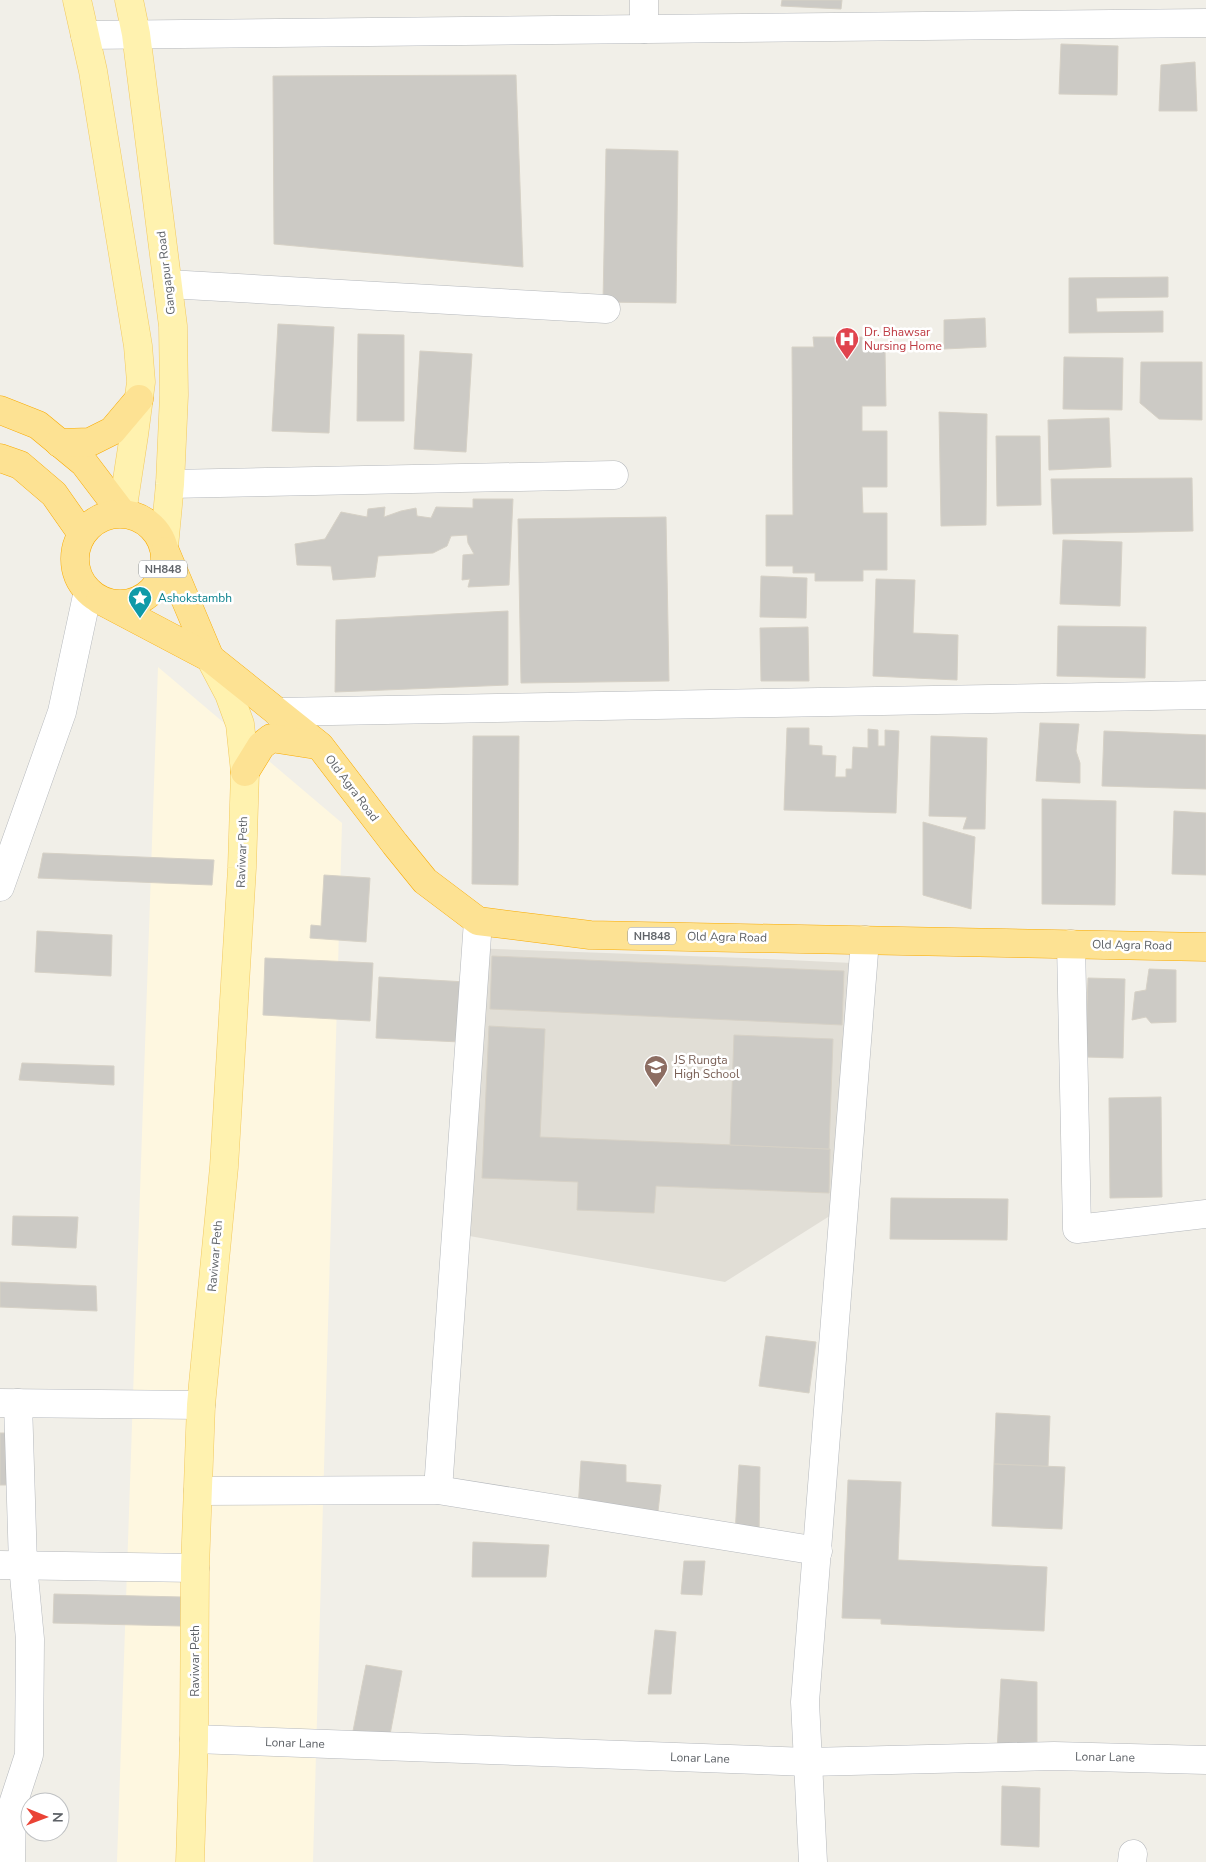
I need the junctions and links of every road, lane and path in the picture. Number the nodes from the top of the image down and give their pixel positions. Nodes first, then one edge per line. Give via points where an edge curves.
1 (77, 0) edge
2 (129, 0) edge
3 (644, 0) edge
4 (1206, 23) edge
5 (644, 29) junction
6 (136, 34) junction
7 (85, 35) junction
8 (168, 284) junction
9 (606, 309) dead end
10 (138, 399) junction
11 (0, 410) edge
12 (59, 443) junction
13 (0, 458) edge
14 (614, 475) dead end
15 (170, 484) junction
16 (122, 513) junction
17 (82, 534) junction
18 (164, 547) junction
19 (94, 596) junction
20 (210, 658) junction
21 (1206, 695) edge
22 (277, 712) junction
23 (320, 746) junction
24 (245, 772) junction
25 (0, 884) edge
26 (478, 921) junction
27 (865, 940) junction
28 (1072, 944) junction
29 (1206, 947) edge
30 (1206, 1214) edge
31 (9, 1403) edge
32 (201, 1405) junction
33 (438, 1490) junction
34 (198, 1491) junction
35 (818, 1551) junction
36 (12, 1565) edge
37 (195, 1568) junction
38 (194, 1739) junction
39 (1206, 1760) edge
40 (808, 1762) junction
41 (6, 1806) edge
42 (11, 1862) edge
43 (190, 1862) edge
44 (813, 1862) edge

1 - 7 main road
2 - 6 main road, Gangapur Road
3 - 5 street
4 - 5 street
5 - 6 street
6 - 7 street
6 - 8 main road, Gangapur Road
7 - 10 main road via 138,346
8 - 9 street
8 - 15 main road, Gangapur Road via 173,326 174,395
10 - 12 highway via 112,431 90,442
10 - 16 main road
11 - 12 highway via 38,425
12 - 16 highway via 84,463
13 - 17 highway via 20,466 54,494
14 - 15 street
15 - 18 main road, Gangapur Road
16 - 17 highway via 106,515 92,522
16 - 18 highway, NH848 via 148,523
17 - 19 highway via 75,548 74,563 79,578
18 - 19 highway, NH848 via 162,576 142,598 129,604 114,604
18 - 20 highway, Old Agra Road / NH848
19 - 20 highway, Old Agra Road / NH848
19 - 25 street via 62,712
20 - 22 highway, Old Agra Road / NH848
20 - 24 main road, Raviwar Peth via 240,724
21 - 22 street
22 - 23 highway, Old Agra Road / NH848
23 - 24 highway via 272,738 260,746
23 - 26 highway, Old Agra Road / NH848 via 425,881
24 - 32 main road, Raviwar Peth via 224,1167
26 - 27 highway, Old Agra Road / NH848 via 590,934
26 - 33 street
27 - 28 highway, Old Agra Road / NH848
27 - 35 street
28 - 29 highway, Old Agra Road / NH848
28 - 30 street via 1077,1228
31 - 32 street
31 - 36 street
32 - 34 main road, Raviwar Peth
33 - 34 street
33 - 35 street
34 - 37 main road, Raviwar Peth
35 - 40 street via 806,1702
36 - 37 street
36 - 41 street via 30,1639 29,1754
37 - 38 main road, Raviwar Peth
38 - 40 street, Lonar Lane
38 - 43 main road, Raviwar Peth
39 - 40 street, Lonar Lane via 1054,1756
40 - 44 street
41 - 42 street

